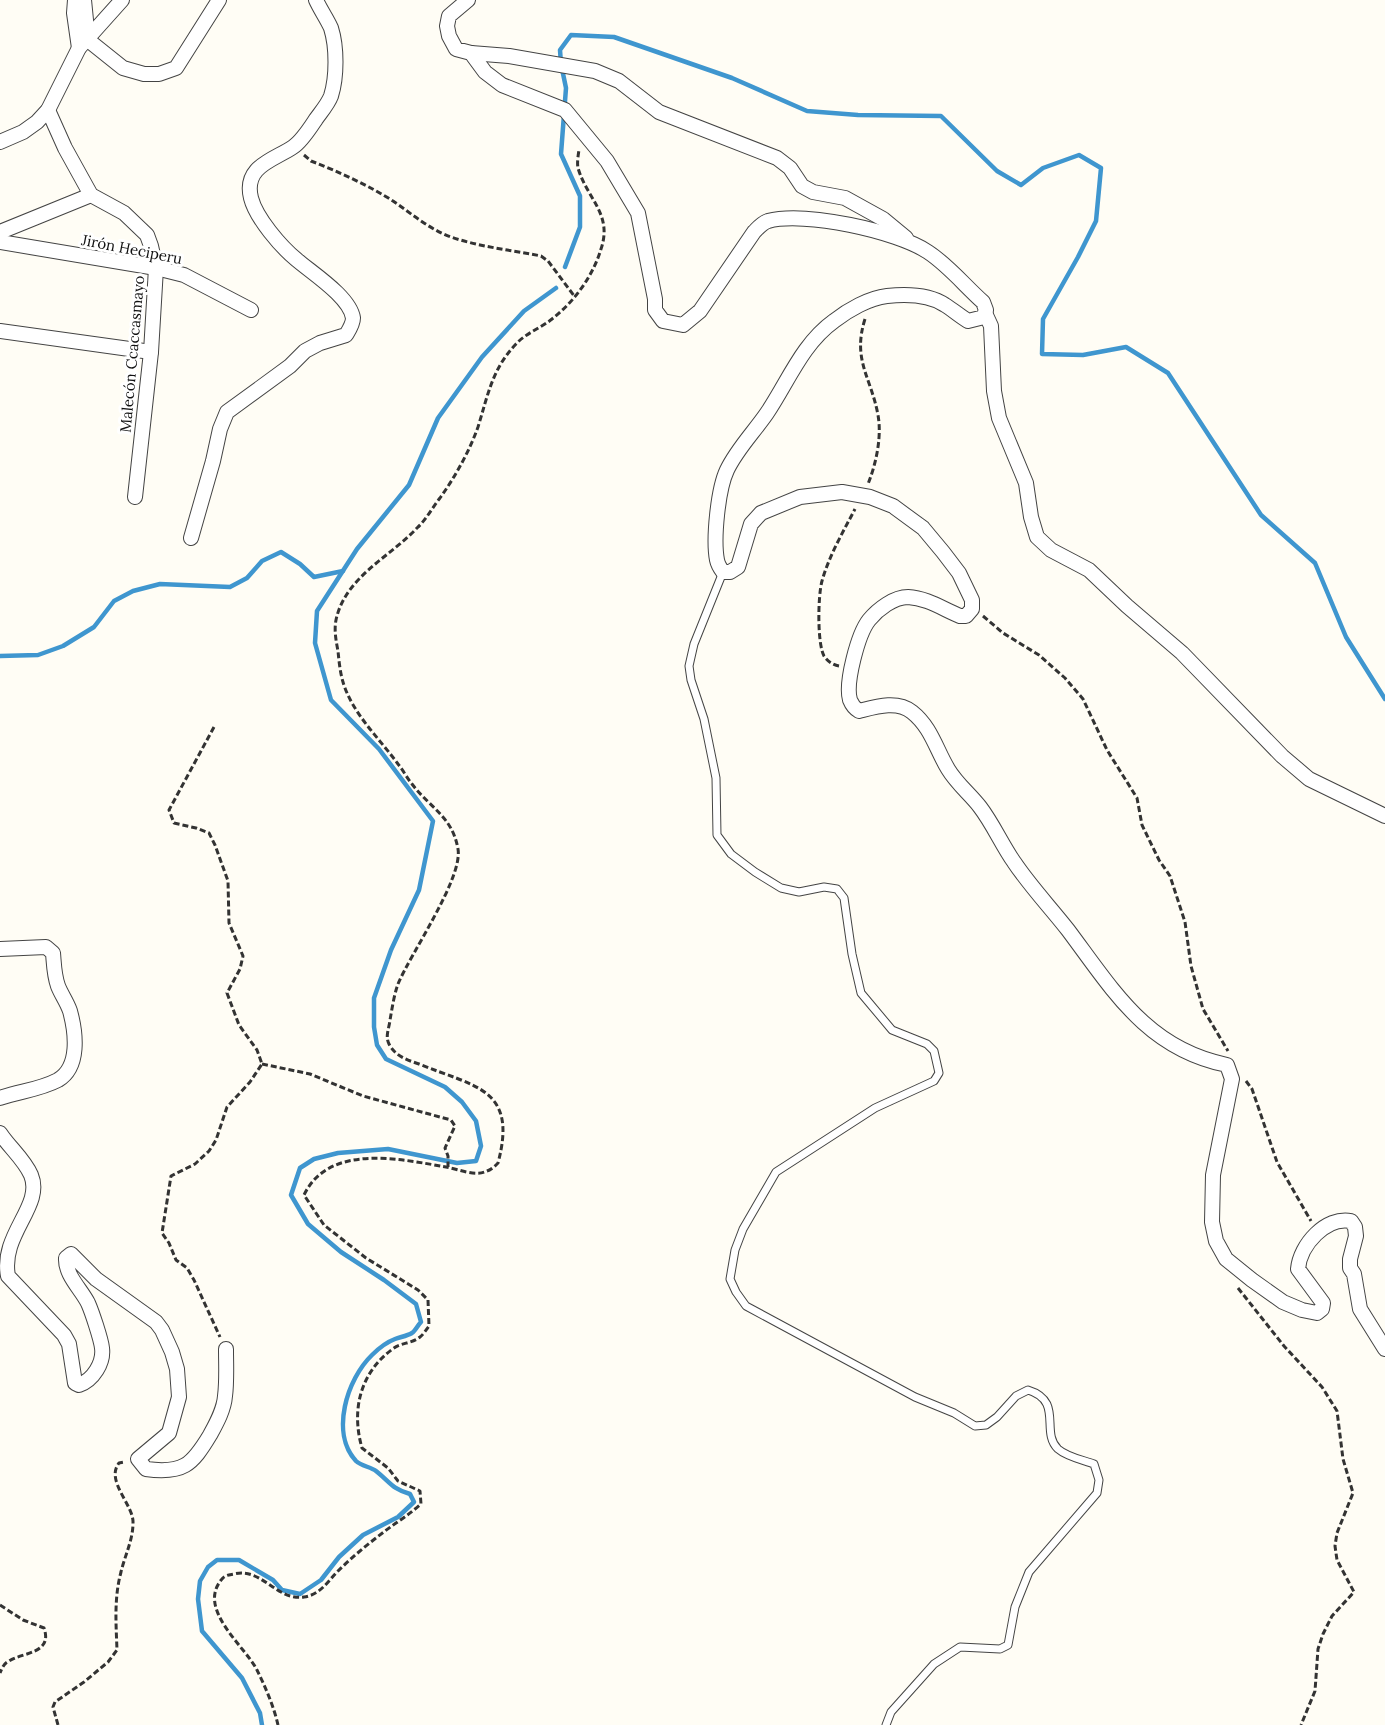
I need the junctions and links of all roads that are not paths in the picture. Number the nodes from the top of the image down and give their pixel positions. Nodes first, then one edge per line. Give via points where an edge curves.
1 (75, 0) edge
2 (84, 0) edge
3 (122, 0) edge
4 (219, 0) edge
5 (316, 0) edge
6 (468, 0) edge
7 (84, 44) junction
8 (471, 53) junction
9 (48, 110) junction
10 (0, 142) edge
11 (91, 195) junction
12 (0, 232) edge
13 (0, 242) edge
14 (914, 245) junction
15 (156, 268) junction
16 (251, 310) dead end
17 (985, 313) junction
18 (0, 331) edge
19 (151, 352) junction
20 (135, 496) dead end
21 (191, 538) dead end
22 (723, 572) junction
23 (1385, 816) edge
24 (0, 949) edge
25 (0, 1098) edge
26 (0, 1133) edge
27 (226, 1349) road end
28 (1385, 1349) edge
29 (886, 1725) edge

1 - 7 street via 74,13
2 - 7 street
3 - 7 street
4 - 7 street via 176,68 159,74 123,68
5 - 21 street via 330,28 334,49 331,97 294,146 260,166 253,177 251,197 281,246 337,292 353,317 352,322 346,335 305,351 227,412
6 - 8 street via 449,16 447,26 456,49
7 - 9 street
8 - 14 street via 572,66 619,81 659,112 777,158 790,168 802,186 845,198 883,219
8 - 14 street via 485,72 502,85 565,110 607,161 638,213 655,310 663,321 683,325 700,311 765,222 823,220 893,236
9 - 10 street via 37,123
9 - 11 street
11 - 12 street
11 - 15 street, Malecón Ccaccasmayo via 124,213 147,235
13 - 15 street, Jirón Heciperu
14 - 17 street via 929,252 982,302
15 - 16 street, Jirón Heciperu via 184,275
15 - 19 street, Malecón Ccaccasmayo
17 - 22 street via 980,320 968,321 937,301 888,296 841,317 813,341 722,482 717,559
17 - 23 street via 991,326 999,418 1026,483 1037,537 1051,550 1096,576 1182,653 1282,756 1310,779
18 - 19 street
19 - 20 street, Malecón Ccaccasmayo
22 - 28 street via 738,567 751,524 761,513 800,496 842,492 870,497 892,506 923,528 958,573 972,600 972,609 966,616 960,616 925,599 907,597 882,608 868,621 860,639 849,698 853,707 859,711 892,705 910,710 927,728 948,769 980,807 1014,862 1117,997 1169,1042 1206,1060 1227,1065 1232,1079 1213,1175 1212,1222 1226,1259 1283,1302 1317,1313 1323,1303 1298,1269 1301,1256 1317,1233 1334,1223 1351,1221 1356,1236 1350,1268 1360,1309
22 - 29 lane via 689,666 716,778 717,835 731,854 781,888 800,892 824,887 837,889 844,898 861,993 892,1030 927,1044 934,1052 939,1073 934,1081 875,1108 776,1172 743,1229 730,1279 746,1306 975,1426 986,1425 997,1417 1016,1396 1028,1390 1039,1394 1048,1405 1058,1449 1094,1464 1099,1480 1097,1492 1029,1572 1008,1645 1000,1649 960,1647 934,1664 891,1712
24 - 25 street via 46,947 53,953 58,986 70,1011 74,1060 68,1073 58,1080 34,1091
26 - 27 street via 31,1175 34,1191 9,1245 5,1264 8,1276 64,1335 75,1383 80,1385 92,1376 102,1348 87,1302 69,1273 66,1258 71,1254 96,1280 156,1322 172,1352 179,1397 169,1433 138,1459 146,1469 170,1471 196,1458 217,1424 225,1399

